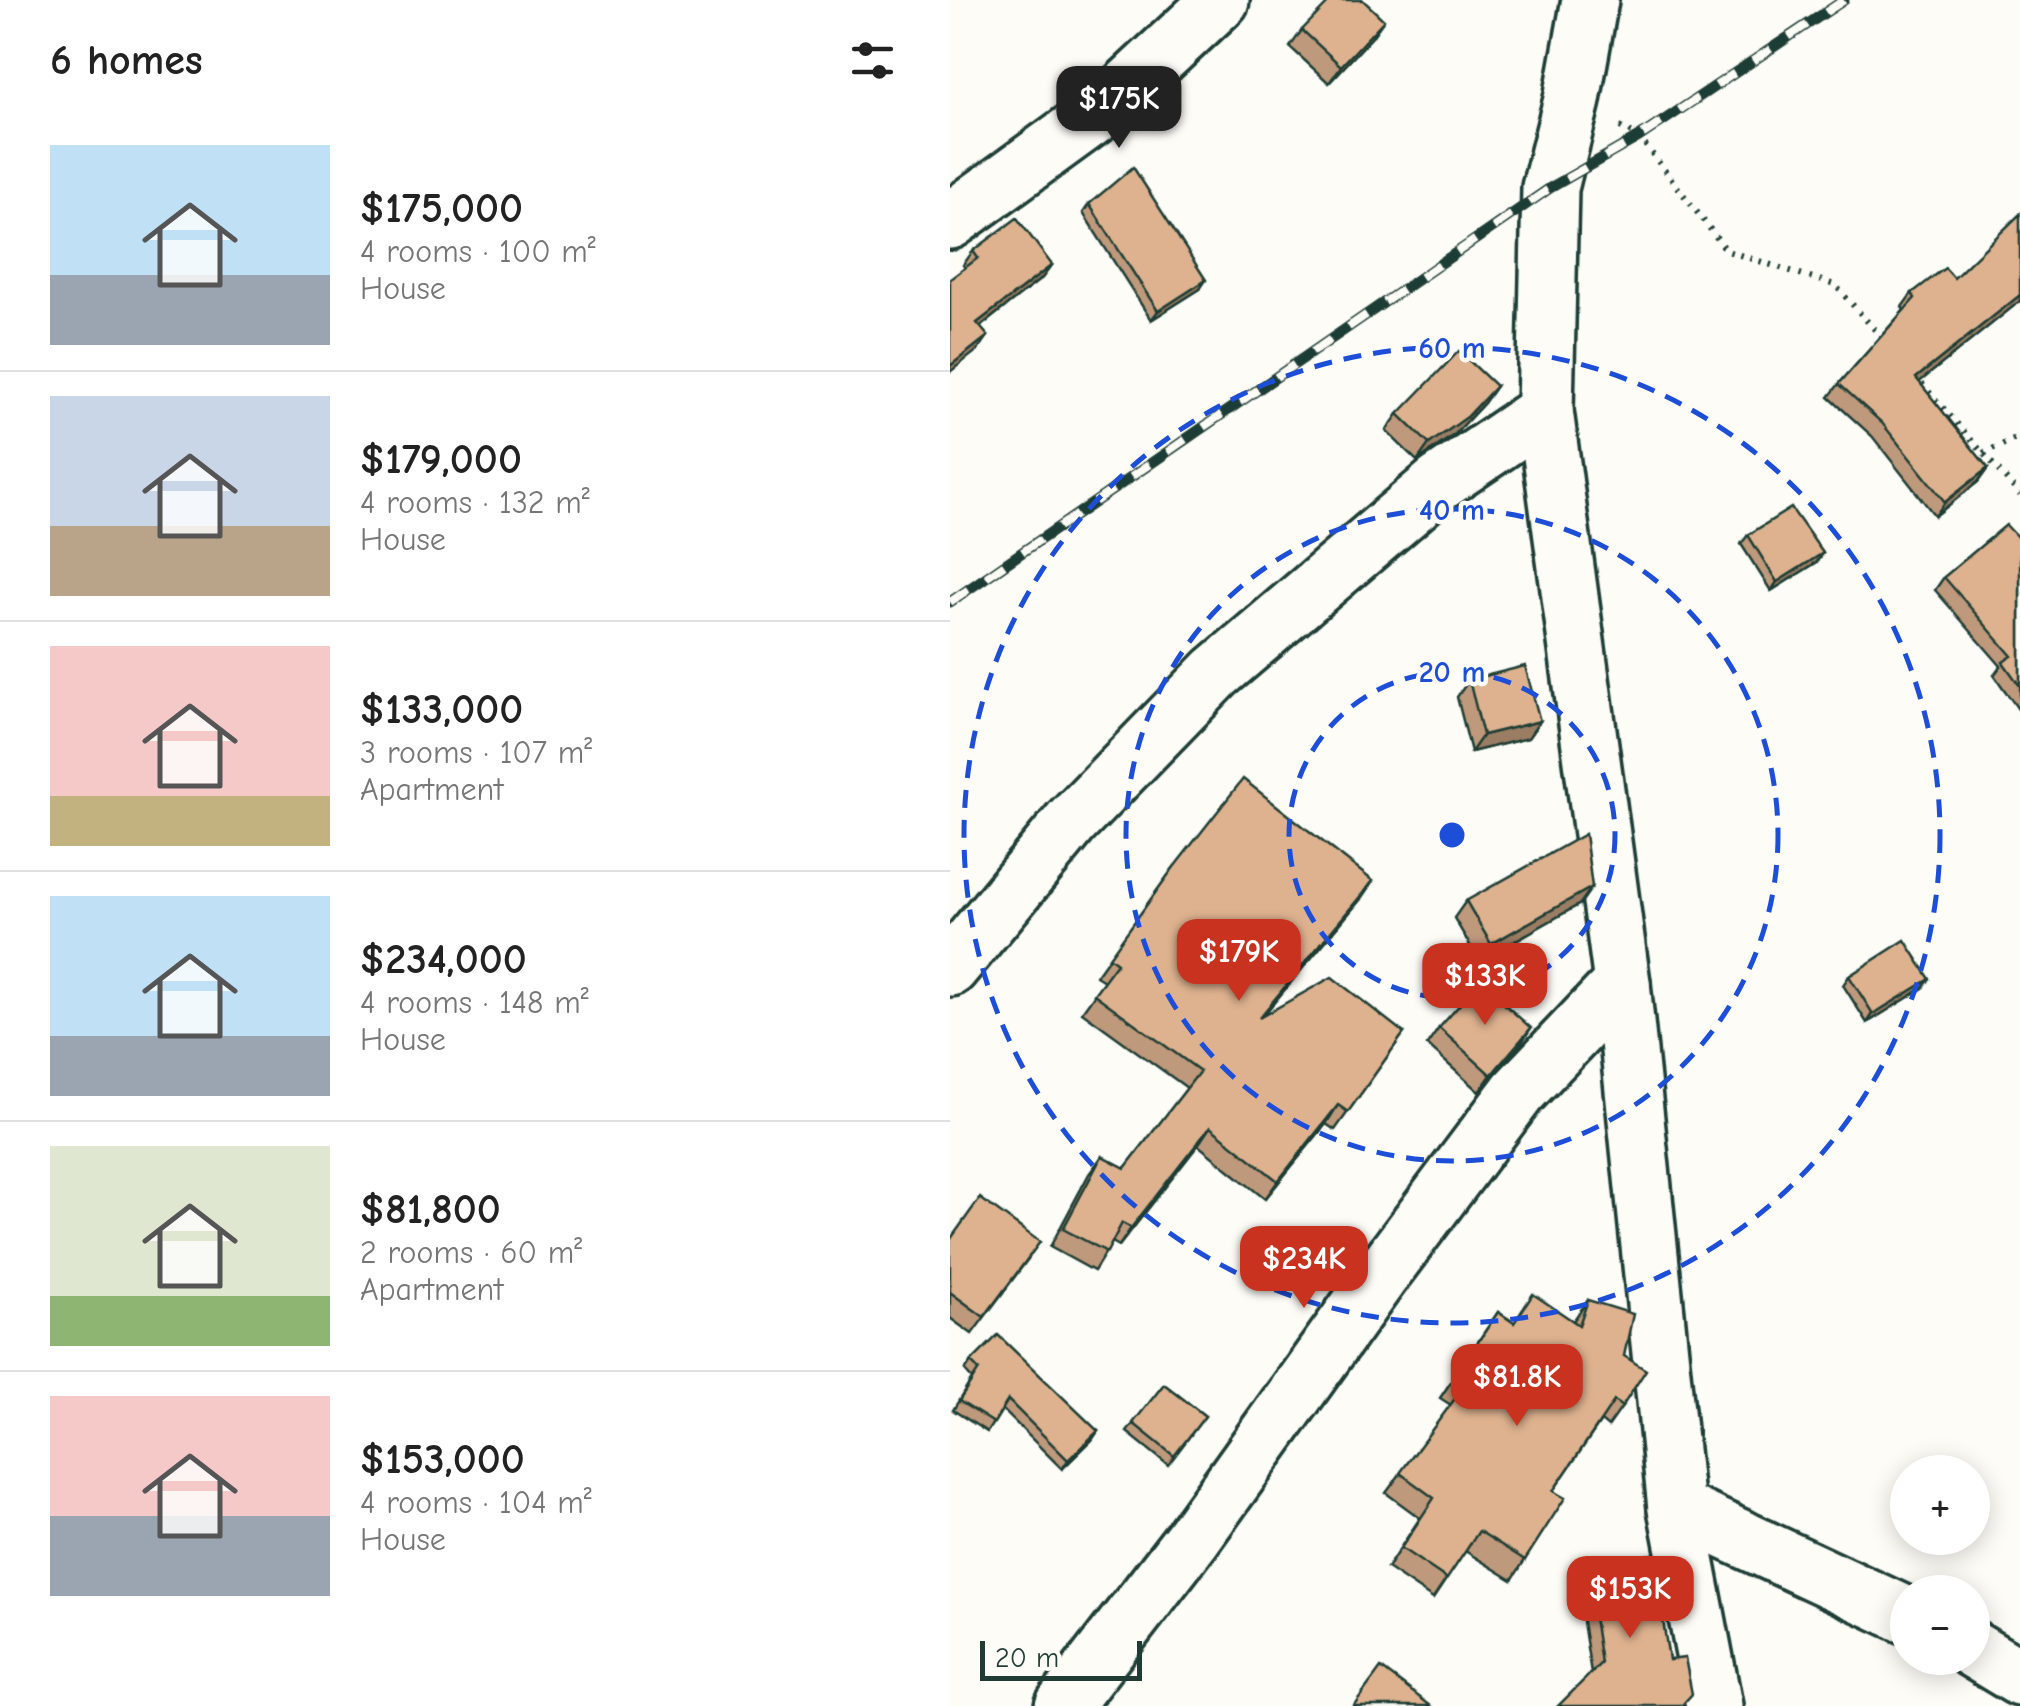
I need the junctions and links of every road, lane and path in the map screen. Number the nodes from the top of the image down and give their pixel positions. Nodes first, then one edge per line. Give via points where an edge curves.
1 (1221, 0) edge
2 (1590, 0) edge
3 (1572, 100) junction
4 (950, 220) edge
5 (1884, 341) edge
6 (1909, 369) edge
7 (1544, 411) junction
8 (2020, 437) edge
9 (1983, 453) junction
10 (2020, 495) edge
11 (950, 968) edge
12 (1622, 983) junction
13 (1676, 1508) junction
14 (1890, 1608) edge
15 (1990, 1660) edge
16 (2020, 1678) edge
17 (1062, 1706) edge
18 (1714, 1706) edge

1 - 4 street via 1104,109
2 - 3 street
3 - 5 path via 1639,138 1727,251 1835,285
3 - 7 street via 1550,188
6 - 9 path
7 - 11 street via 1439,483 1216,674 1071,822
7 - 12 street
8 - 9 path
9 - 10 path
12 - 13 street
12 - 17 street via 1518,1092 1192,1540
13 - 14 street
13 - 18 street
15 - 16 street

